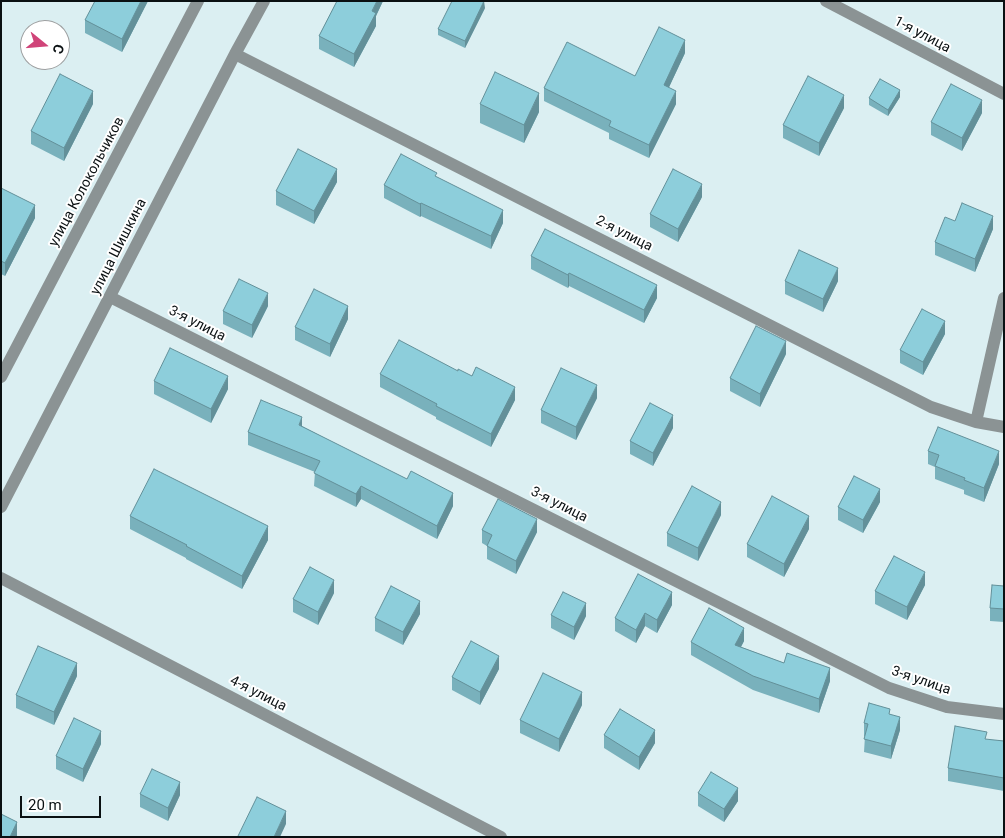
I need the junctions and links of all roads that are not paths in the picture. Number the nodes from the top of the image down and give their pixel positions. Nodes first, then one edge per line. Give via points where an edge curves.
1 (198, 1) edge
2 (264, 1) edge
3 (826, 1) edge
4 (235, 54) junction
5 (1004, 94) edge
6 (110, 297) junction
7 (1004, 298) edge
8 (1, 377) edge
9 (976, 422) junction
10 (1004, 427) edge
11 (1, 507) edge
12 (1, 578) edge
13 (1004, 714) edge
14 (501, 837) edge

1 - 8 street, улица Колокольчиков
2 - 4 street, улица Шишкина
3 - 5 street, 1-я улица
4 - 6 street, улица Шишкина
4 - 9 street, 2-я улица via 931,407
6 - 11 street, улица Шишкина
6 - 13 street, 3-я улица via 890,688 947,707
7 - 9 street
9 - 10 street, 2-я улица
12 - 14 street, 4-я улица

